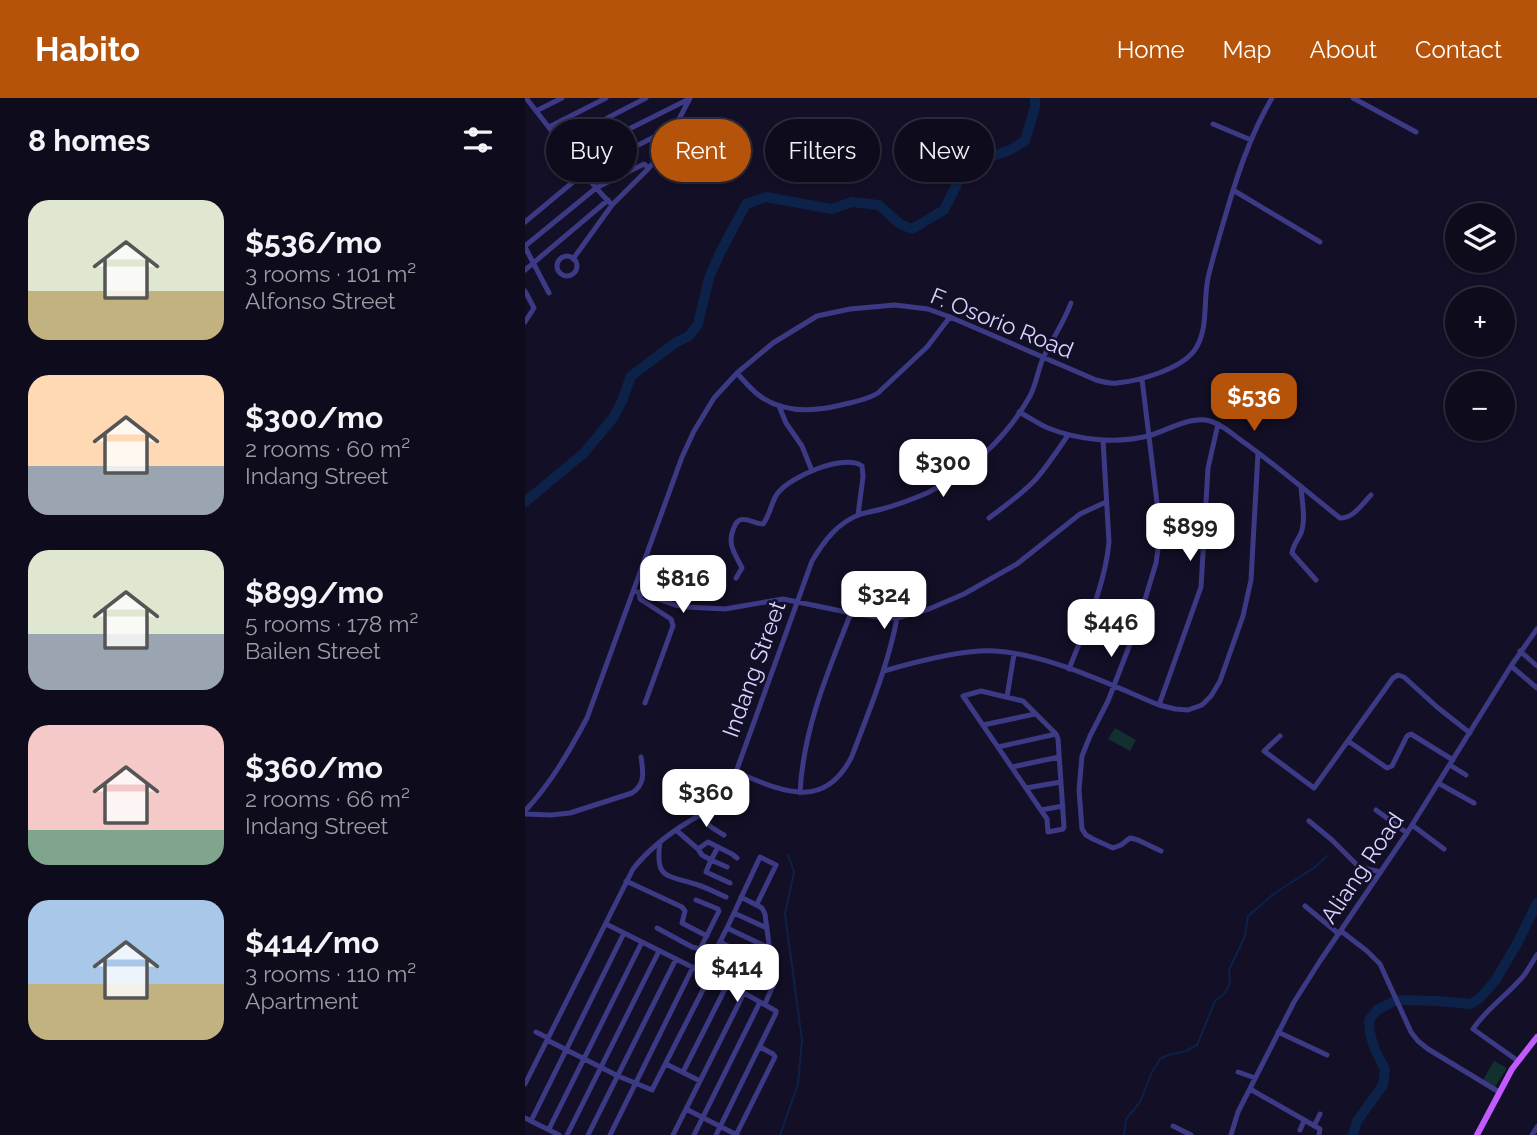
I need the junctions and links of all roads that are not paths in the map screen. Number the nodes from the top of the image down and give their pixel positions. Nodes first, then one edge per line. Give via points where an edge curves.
1 (526, 98) edge
2 (562, 98) edge
3 (606, 98) edge
4 (646, 98) edge
5 (1272, 98) edge
6 (1353, 98) edge
7 (690, 99) edge
8 (536, 111) junction
9 (565, 119) edge
10 (605, 119) edge
11 (679, 119) edge
12 (546, 123) edge
13 (1213, 124) dead end
14 (637, 125) edge
15 (1416, 132) dead end
16 (1251, 140) junction
17 (651, 166) edge
18 (649, 168) junction
19 (573, 182) edge
20 (592, 182) edge
21 (596, 188) junction
22 (1233, 190) junction
23 (610, 203) junction
24 (525, 222) edge
25 (1320, 242) dead end
26 (525, 247) edge
27 (573, 259) dead end
28 (534, 263) junction
29 (525, 270) edge
30 (549, 293) dead end
31 (526, 294) edge
32 (1071, 303) dead end
33 (950, 317) junction
34 (525, 322) edge
35 (1044, 357) junction
36 (737, 373) junction
37 (1142, 379) junction
38 (779, 406) junction
39 (1019, 412) junction
40 (1218, 424) junction
41 (1068, 435) junction
42 (1148, 436) junction
43 (1103, 440) junction
44 (1258, 453) junction
45 (813, 471) junction
46 (1301, 487) junction
47 (1371, 495) dead end
48 (1106, 502) junction
49 (858, 515) junction
50 (989, 518) dead end
51 (736, 578) dead end
52 (1316, 580) dead end
53 (637, 592) junction
54 (797, 603) junction
55 (851, 613) junction
56 (897, 618) junction
57 (1537, 629) edge
58 (1520, 651) junction
59 (1014, 654) junction
60 (1511, 666) junction
61 (1537, 666) edge
62 (1069, 669) junction
63 (884, 671) junction
64 (1114, 686) junction
65 (1537, 688) edge
66 (1006, 697) junction
67 (645, 703) dead end
68 (1159, 705) junction
69 (1035, 714) junction
70 (983, 725) junction
71 (1470, 733) junction
72 (1056, 734) junction
73 (1279, 736) dead end
74 (1348, 741) junction
75 (998, 747) junction
76 (641, 757) dead end
77 (1059, 757) junction
78 (1452, 763) junction
79 (1012, 767) junction
80 (736, 772) junction
81 (1466, 775) dead end
82 (1061, 782) junction
83 (1439, 783) junction
84 (1026, 789) junction
85 (800, 793) junction
86 (1474, 803) dead end
87 (1063, 806) junction
88 (1041, 810) junction
89 (1376, 810) dead end
90 (525, 812) edge
91 (702, 814) junction
92 (1309, 821) dead end
93 (1412, 825) junction
94 (676, 830) junction
95 (1407, 833) junction
96 (724, 835) dead end
97 (660, 842) junction
98 (718, 847) junction
99 (698, 849) junction
100 (1444, 849) dead end
101 (1161, 851) dead end
102 (737, 858) dead end
103 (711, 860) junction
104 (727, 867) dead end
105 (697, 868) dead end
106 (705, 872) junction
107 (1381, 872) junction
108 (626, 881) junction
109 (730, 883) dead end
110 (726, 897) dead end
111 (741, 897) junction
112 (696, 900) dead end
113 (757, 904) junction
114 (1305, 906) dead end
115 (734, 913) junction
116 (605, 925) junction
117 (657, 928) dead end
118 (727, 928) junction
119 (767, 928) junction
120 (624, 933) junction
121 (1340, 933) junction
122 (707, 936) junction
123 (642, 942) junction
124 (720, 943) junction
125 (769, 948) junction
126 (659, 951) junction
127 (1537, 954) edge
128 (712, 957) junction
129 (676, 959) junction
130 (693, 967) junction
131 (772, 968) junction
132 (707, 974) junction
133 (727, 985) junction
134 (773, 987) junction
135 (744, 993) junction
136 (763, 1003) junction
137 (536, 1032) dead end
138 (1278, 1032) junction
139 (548, 1039) junction
140 (1535, 1042) edge
141 (760, 1047) junction
142 (567, 1050) junction
143 (1327, 1055) dead end
144 (584, 1059) junction
145 (1518, 1061) junction
146 (666, 1063) junction
147 (601, 1068) junction
148 (683, 1072) junction
149 (1238, 1072) dead end
150 (618, 1076) junction
151 (1255, 1079) junction
152 (700, 1081) junction
153 (635, 1083) junction
154 (525, 1084) edge
155 (1250, 1088) junction
156 (1499, 1092) junction
157 (686, 1109) junction
158 (1320, 1114) dead end
159 (703, 1118) junction
160 (528, 1119) edge
161 (1304, 1121) junction
162 (721, 1126) junction
163 (1173, 1126) dead end
164 (1314, 1126) junction
165 (1537, 1126) edge
166 (549, 1129) junction
167 (1300, 1130) dead end
168 (1477, 1133) edge
169 (559, 1135) edge
170 (567, 1135) edge
171 (588, 1135) edge
172 (610, 1135) edge
173 (673, 1135) edge
174 (694, 1135) edge
175 (716, 1135) edge
176 (736, 1135) edge
177 (1191, 1135) edge
178 (1231, 1135) edge
179 (1319, 1135) edge
180 (1488, 1135) edge
181 (1532, 1135) edge

1 - 8 street
2 - 8 street
3 - 9 street
4 - 10 street
5 - 16 street, F. Osorio Road
6 - 15 street
7 - 11 street
7 - 14 street
8 - 12 street
13 - 16 street
16 - 22 street, F. Osorio Road
17 - 18 street
18 - 21 street via 644,164
18 - 23 street
19 - 24 street
20 - 21 street
21 - 23 street
21 - 26 street
22 - 25 street
22 - 37 street, F. Osorio Road via 1206,284 1199,343 1178,364
23 - 27 street
23 - 28 street
26 - 28 street
28 - 29 street
28 - 30 street
31 - 34 street via 534,308
32 - 35 street, Indang Street
33 - 35 street, F. Osorio Road
33 - 36 street, F. Osorio Road via 895,304 817,316 773,342
33 - 38 street via 927,347 872,397 823,410
35 - 37 street, F. Osorio Road via 1096,380
35 - 39 street, Indang Street via 1032,393
36 - 38 street via 757,394
36 - 53 street, F. Osorio Road via 714,398 694,431
37 - 42 street
38 - 45 street
39 - 41 street
39 - 49 street, Indang Street via 979,459 952,478 926,493
40 - 42 street via 1193,420
40 - 44 street
40 - 68 street via 1208,468 1201,587
41 - 43 street
41 - 50 street via 1035,480
42 - 43 street
42 - 64 street via 1158,549 1152,581
43 - 48 street
44 - 46 street
44 - 68 street via 1251,580 1220,681 1202,705 1188,710
45 - 49 street via 853,462 862,466
45 - 51 street via 776,494 763,524 745,519 736,523 730,536 734,557 742,568
46 - 47 street via 1340,518 1351,515
46 - 52 street via 1303,525 1292,553
48 - 56 street via 1080,514 1017,564 964,594
48 - 62 street via 1109,542 1104,575
49 - 54 street, Indang Street via 820,547
53 - 54 street via 687,607 725,608 780,599
53 - 67 street via 644,603 671,619 673,626
53 - 90 street, F. Osorio Road via 587,718 569,753
54 - 55 street
54 - 80 street, Indang Street
55 - 56 street
55 - 85 street via 806,741
56 - 63 street
57 - 58 street, Aliang Road
58 - 60 street, Aliang Road
58 - 61 street
59 - 62 street
59 - 63 street via 976,651
59 - 66 street
60 - 65 street
60 - 71 street, Aliang Road
62 - 64 street
63 - 85 street via 846,768 831,784
64 - 68 street
64 - 101 street via 1082,757 1082,829 1114,848 1130,838
66 - 69 street via 1023,701
66 - 70 street via 981,691 963,696
69 - 70 street
69 - 72 street
70 - 75 street
71 - 74 street via 1398,676
71 - 78 street, Aliang Road
72 - 75 street
72 - 77 street
73 - 74 street via 1264,751 1314,788
74 - 78 street via 1387,768 1412,734
75 - 79 street
76 - 90 street via 642,782 632,793 570,813
77 - 79 street
77 - 82 street
78 - 81 street
78 - 83 street, Aliang Road
79 - 84 street
80 - 85 street
80 - 91 street, Indang Street via 721,797
82 - 84 street
82 - 87 street
83 - 86 street
83 - 93 street, Aliang Road
84 - 88 street
87 - 88 street
87 - 88 street via 1063,829 1048,832
89 - 95 street
91 - 94 street, Indang Street
91 - 96 street via 710,827
92 - 107 street via 1359,867
93 - 95 street, Aliang Road
93 - 100 street
94 - 97 street, Indang Street
94 - 99 street
95 - 107 street, Aliang Road
97 - 108 street, Indang Street
97 - 110 street via 657,860 664,874
98 - 99 street via 708,842
98 - 102 street
98 - 103 street
99 - 103 street
103 - 104 street
103 - 106 street
105 - 106 street
106 - 109 street
107 - 121 street, Aliang Road
108 - 116 street, Indang Street
108 - 122 street via 682,906 682,923
111 - 113 street
111 - 113 street via 760,858 768,861 776,865
111 - 115 street
112 - 122 street via 719,910
113 - 119 street via 764,911
114 - 121 street
115 - 118 street
115 - 119 street
116 - 120 street
116 - 139 street, Indang Street
117 - 122 street via 698,949
118 - 124 street
118 - 125 street
119 - 125 street
120 - 123 street
120 - 142 street
121 - 138 street, Aliang Road
121 - 156 street via 1382,966 1409,1029 1421,1044
123 - 126 street
123 - 144 street
124 - 128 street
124 - 131 street
125 - 131 street
126 - 129 street
126 - 147 street
127 - 145 street via 1525,974 1473,1029
128 - 132 street
128 - 134 street
129 - 130 street
129 - 150 street
130 - 132 street
130 - 153 street
131 - 134 street
132 - 133 street
132 - 146 street
133 - 135 street
133 - 148 street
134 - 136 street
135 - 136 street
135 - 152 street
136 - 141 street via 776,1013
136 - 159 street
137 - 139 street
138 - 143 street
138 - 151 street, Aliang Road
139 - 142 street
139 - 154 street, Indang Street
140 - 145 main road
141 - 162 street
141 - 176 street via 775,1057
142 - 144 street
142 - 160 street
144 - 147 street
144 - 166 street
145 - 156 main road
146 - 148 street
146 - 153 street via 653,1090
147 - 150 street
147 - 170 street
148 - 152 street
149 - 151 street
150 - 153 street
150 - 171 street
151 - 155 street, Aliang Road
152 - 157 street
153 - 172 street
155 - 161 street
155 - 178 street, Aliang Road
156 - 168 main road
157 - 159 street
157 - 173 street
158 - 164 street
159 - 162 street
159 - 174 street
160 - 166 street
161 - 164 street
161 - 167 street
162 - 175 street
162 - 176 street
163 - 177 street
164 - 179 street
165 - 181 street
166 - 169 street
168 - 180 main road

